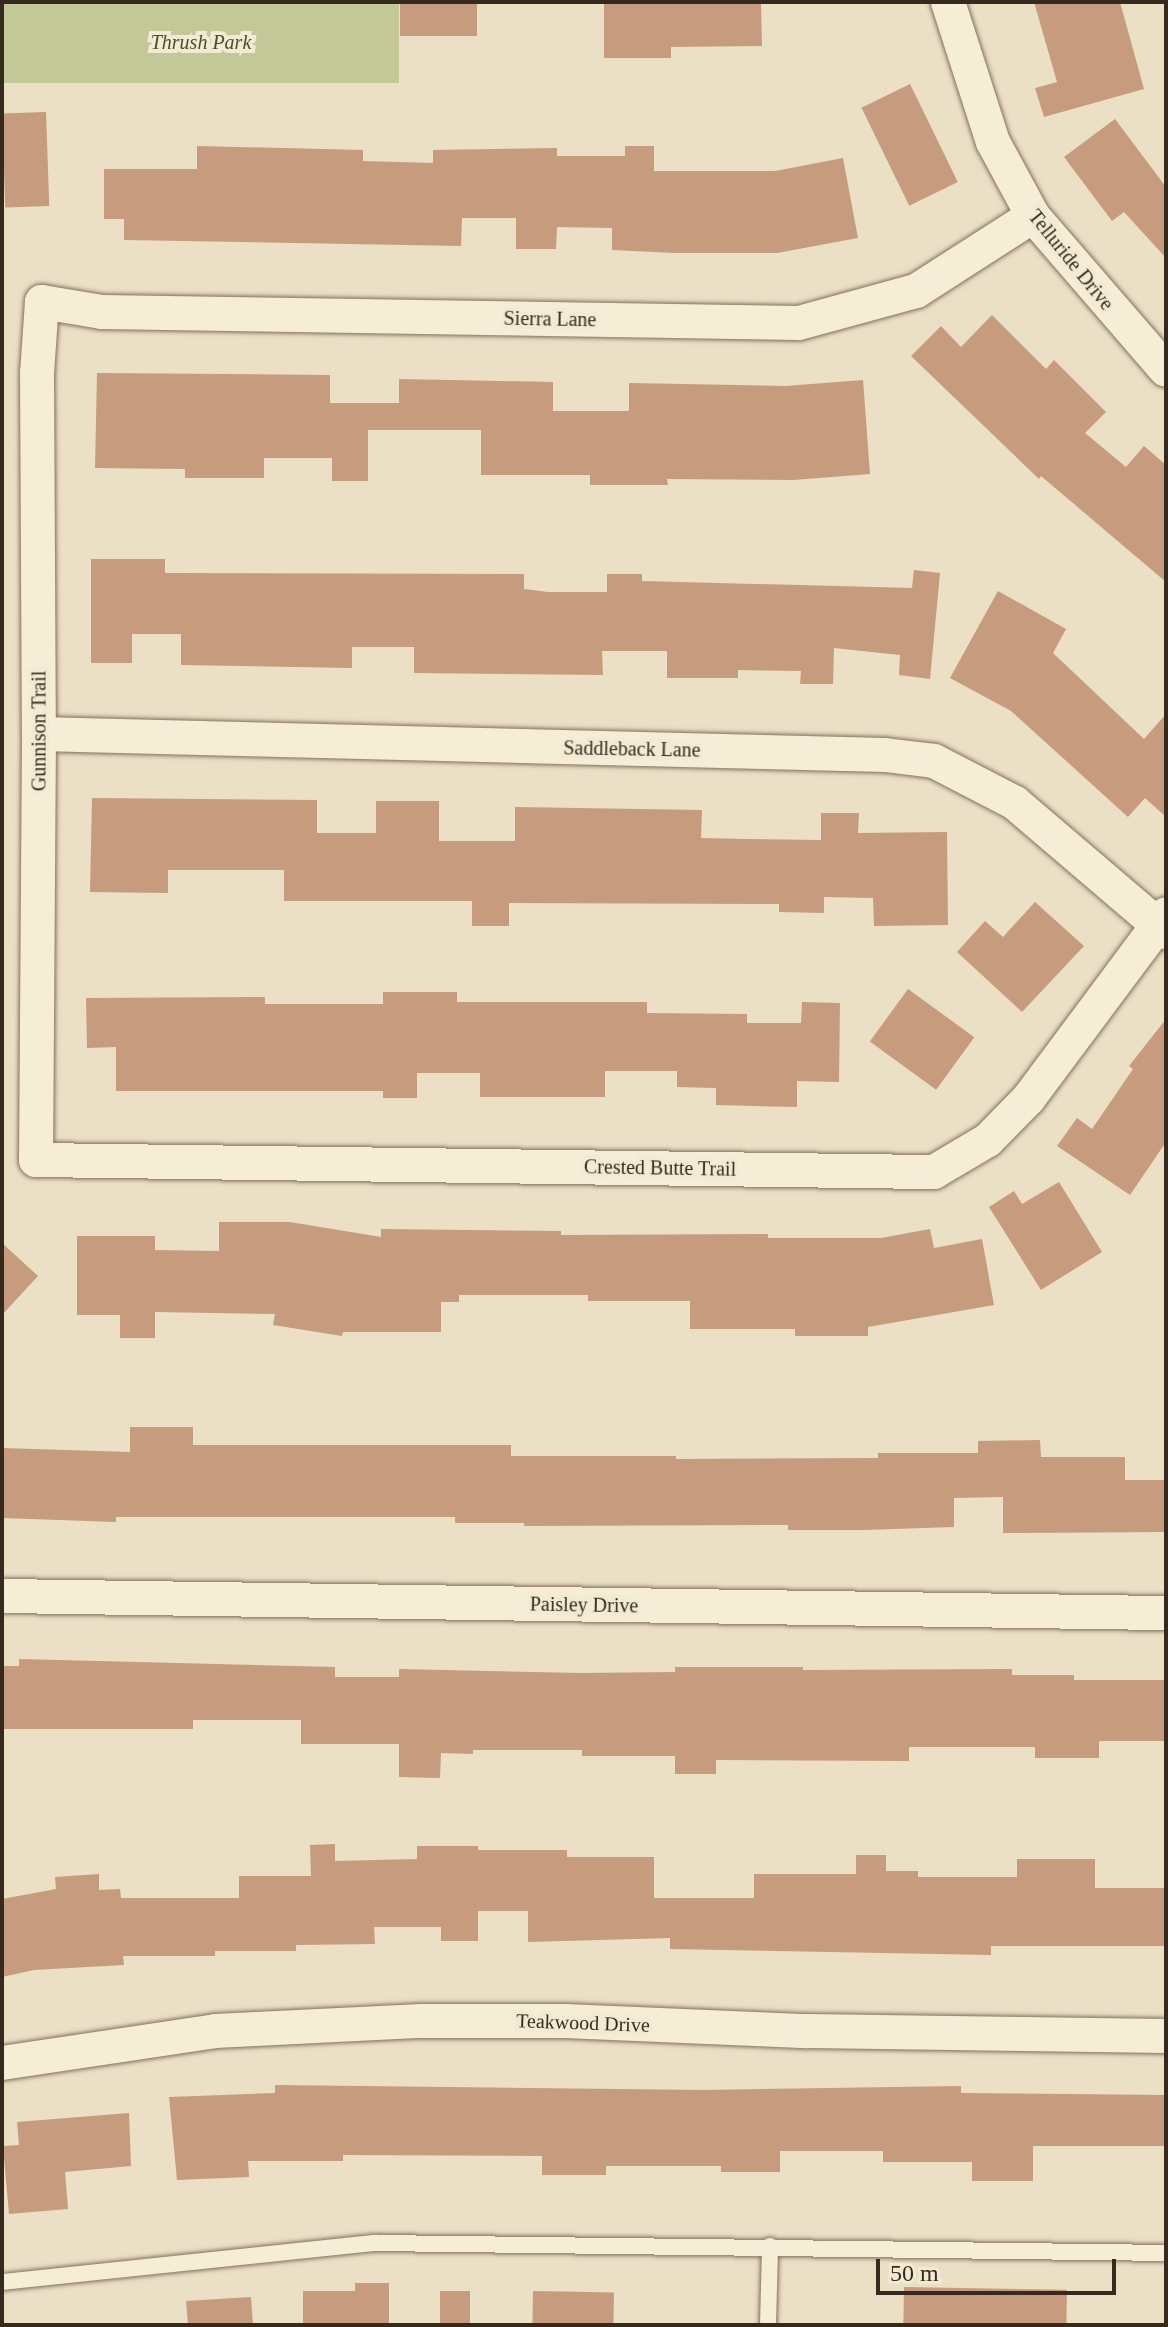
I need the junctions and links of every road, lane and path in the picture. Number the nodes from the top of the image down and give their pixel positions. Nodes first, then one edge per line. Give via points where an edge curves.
1 (948, 2) edge
2 (1033, 216) junction
3 (42, 302) joint
4 (1166, 370) edge
5 (39, 734) junction
6 (1163, 924) edge
7 (36, 1160) joint
8 (2, 1596) edge
9 (1166, 1613) edge
10 (1166, 2036) edge
11 (2, 2063) edge
12 (770, 2246) junction
13 (1166, 2253) edge
14 (2, 2282) edge
15 (768, 2325) edge

1 - 2 street, Telluride Drive via 993,142
2 - 3 street, Sierra Lane via 916,291 799,323 102,312
2 - 4 street, Telluride Drive
3 - 5 street, Gunnison Trail via 37,373
5 - 6 street, Saddleback Lane via 885,755 934,761 1015,803
5 - 7 street, Gunnison Trail
6 - 7 street, Crested Butte Trail via 1029,1098 988,1140 934,1172
8 - 9 street, Paisley Drive
10 - 11 street, Teakwood Drive via 422,2021 215,2031
12 - 13 lane
12 - 14 lane via 375,2243
12 - 15 lane

